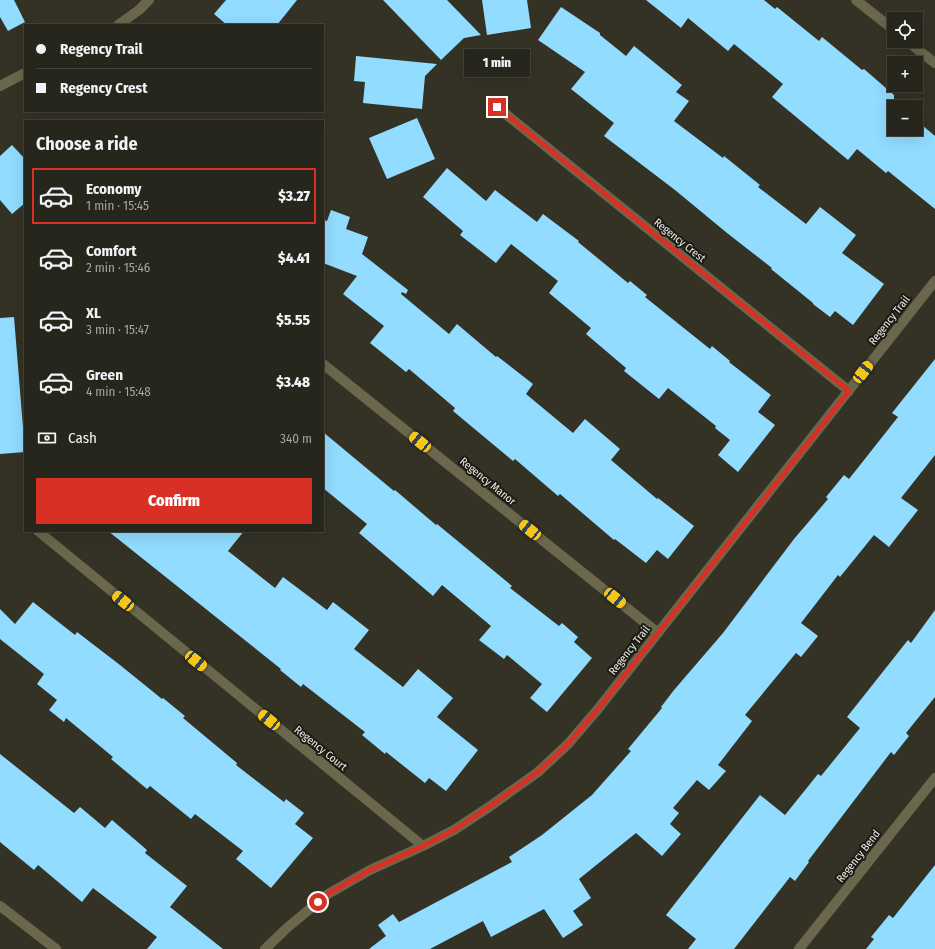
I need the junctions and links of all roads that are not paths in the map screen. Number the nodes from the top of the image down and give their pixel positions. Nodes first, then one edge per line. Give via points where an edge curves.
1 (149, 0) edge
2 (856, 0) edge
3 (119, 24) edge
4 (887, 24) edge
5 (916, 48) edge
6 (935, 63) edge
7 (24, 74) edge
8 (0, 86) edge
9 (497, 107) dead end
10 (935, 281) edge
11 (324, 365) edge
12 (849, 391) junction
13 (39, 532) edge
14 (658, 633) junction
15 (935, 778) edge
16 (423, 846) junction
17 (0, 906) edge
18 (56, 949) edge
19 (265, 949) edge
20 (799, 949) edge

1 - 3 street
2 - 4 street
5 - 6 street
7 - 8 street
9 - 12 street, Regency Crest
10 - 12 street, Regency Trail
11 - 14 street, Regency Manor
12 - 14 street, Regency Trail
13 - 16 street, Regency Court
14 - 16 street, Regency Trail via 568,744 538,772 454,830
15 - 20 street, Regency Bend
16 - 19 street, Regency Trail via 370,870 328,894
17 - 18 street

